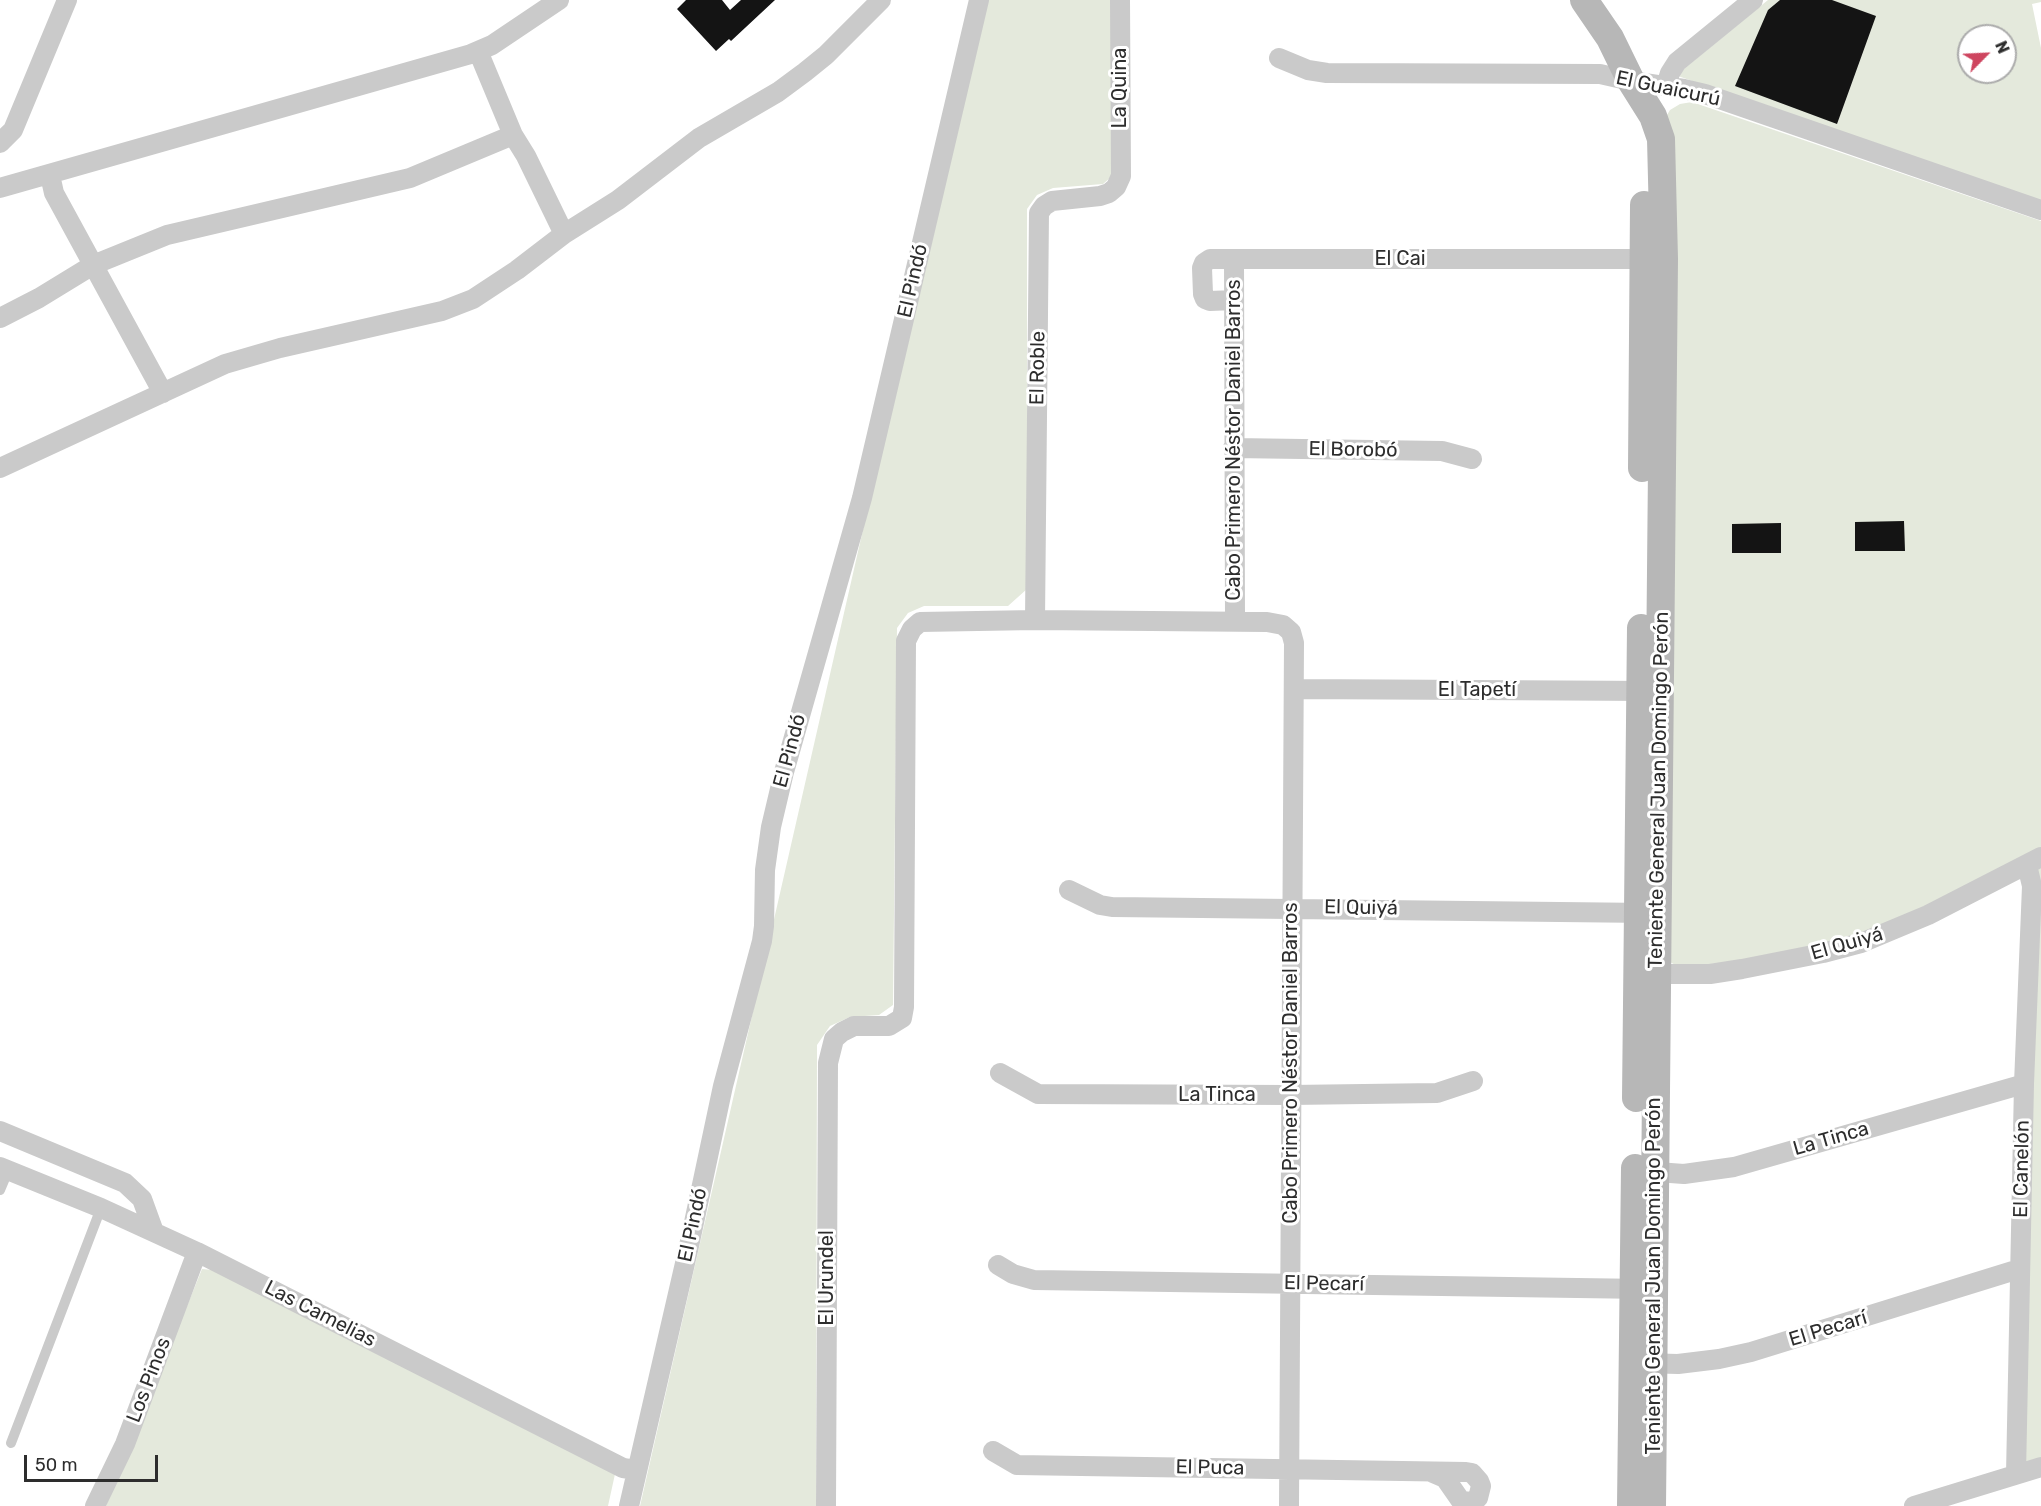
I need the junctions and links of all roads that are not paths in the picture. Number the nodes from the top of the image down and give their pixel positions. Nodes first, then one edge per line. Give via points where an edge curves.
1 (66, 0) edge
2 (559, 0) edge
3 (881, 0) edge
4 (979, 0) edge
5 (1120, 0) edge
6 (1584, 0) edge
7 (1753, 0) edge
8 (478, 51) junction
9 (1279, 58) dead end
10 (1630, 81) junction
11 (1666, 86) junction
12 (513, 135) junction
13 (0, 143) edge
14 (50, 175) junction
15 (1121, 176) joint
16 (0, 188) edge
17 (2041, 210) edge
18 (564, 234) junction
19 (1234, 259) junction
20 (1654, 259) junction
21 (93, 265) junction
22 (1234, 300) junction
23 (0, 318) edge
24 (163, 393) junction
25 (1233, 448) junction
26 (1472, 459) dead end
27 (0, 468) edge
28 (1035, 620) junction
29 (1235, 621) junction
30 (1295, 689) junction
31 (1650, 691) junction
32 (2034, 861) edge
33 (1069, 890) dead end
34 (1292, 908) junction
35 (1647, 913) junction
36 (1647, 974) junction
37 (999, 1073) dead end
38 (1473, 1081) dead end
39 (2024, 1084) junction
40 (1291, 1095) junction
41 (0, 1131) edge
42 (4, 1169) edge
43 (1645, 1171) junction
44 (0, 1190) edge
45 (101, 1208) junction
46 (154, 1232) junction
47 (197, 1252) junction
48 (998, 1265) dead end
49 (2019, 1269) junction
50 (1289, 1284) junction
51 (1643, 1289) junction
52 (1643, 1363) junction
53 (11, 1443) dead end
54 (993, 1451) dead end
55 (2041, 1467) edge
56 (636, 1470) junction
57 (1290, 1470) junction
58 (1431, 1472) dead end
59 (2016, 1474) junction
60 (95, 1506) edge
61 (628, 1506) edge
62 (826, 1506) edge
63 (1289, 1506) edge
64 (1631, 1506) edge
65 (1652, 1506) edge
66 (1915, 1506) edge

1 - 13 street via 13,130
2 - 8 street
3 - 18 street via 826,55 778,92 699,138 618,200
4 - 56 street, El Pindó via 862,498 771,827 762,941 723,1086
5 - 15 street, La Quina
6 - 10 main road, Teniente General Juan Domingo Perón via 1610,38
7 - 11 street via 1677,62
8 - 12 street
8 - 14 street
9 - 10 street, El Guaicurú via 1327,73 1600,74
10 - 11 street, El Guaicurú
10 - 20 main road, Teniente General Juan Domingo Perón via 1640,122
11 - 17 street, El Guaicurú via 1705,94
12 - 18 street
12 - 21 street via 410,178 166,235
14 - 16 street
14 - 21 street via 54,193
15 - 28 street, El Roble via 1109,193 1052,201 1039,213
18 - 24 street via 488,290 459,306 251,355
19 - 20 street, El Cai
19 - 22 street, Cabo Primero Néstor Daniel Barros
19 - 22 street, El Cai via 1210,259 1204,263 1203,294 1210,301
20 - 31 main road, Teniente General Juan Domingo Perón
21 - 23 street
21 - 24 street
22 - 25 street, Cabo Primero Néstor Daniel Barros
24 - 27 street
25 - 26 street, El Borobó via 1442,451
25 - 29 street, Cabo Primero Néstor Daniel Barros
28 - 29 street
28 - 62 street, El Urundel via 920,622 906,641 902,1018 889,1026 854,1026 842,1032 834,1039 828,1063
29 - 30 street, Cabo Primero Néstor Daniel Barros via 1283,625 1291,632
30 - 31 street, El Tapetí
30 - 34 street, Cabo Primero Néstor Daniel Barros
31 - 35 main road, Teniente General Juan Domingo Perón
32 - 36 street, El Quiyá via 1928,915 1861,943 1710,974
32 - 39 street, El Canelón
33 - 34 street, El Quiyá via 1112,907
34 - 35 street, El Quiyá
34 - 40 street, Cabo Primero Néstor Daniel Barros
35 - 36 main road, Teniente General Juan Domingo Perón
36 - 43 main road, Teniente General Juan Domingo Perón
37 - 40 street, La Tinca via 1038,1094
38 - 40 street, La Tinca via 1437,1093
39 - 43 street, La Tinca via 1734,1167 1684,1174
39 - 49 street, El Canelón
40 - 50 street, Cabo Primero Néstor Daniel Barros
41 - 46 street via 126,1183 142,1199
42 - 44 lane
42 - 45 street, Las Camelias
43 - 51 main road, Teniente General Juan Domingo Perón
45 - 46 street, Las Camelias
45 - 53 lane
46 - 47 street, Las Camelias
47 - 56 street, Las Camelias via 623,1468
47 - 60 street, Los Pinos via 125,1444
48 - 50 street, El Pecarí via 1034,1280
49 - 52 street, El Pecarí via 1751,1352 1678,1364
49 - 59 street, El Canelón
50 - 51 street, El Pecarí
50 - 57 street, Cabo Primero Néstor Daniel Barros
51 - 52 main road, Teniente General Juan Domingo Perón
52 - 64 main road, Teniente General Juan Domingo Perón
52 - 65 main road, Teniente General Juan Domingo Perón
54 - 57 street, El Puca via 1017,1465
55 - 59 street
56 - 61 street, El Pindó
57 - 58 street, El Puca
57 - 63 street, Cabo Primero Néstor Daniel Barros
59 - 66 street

